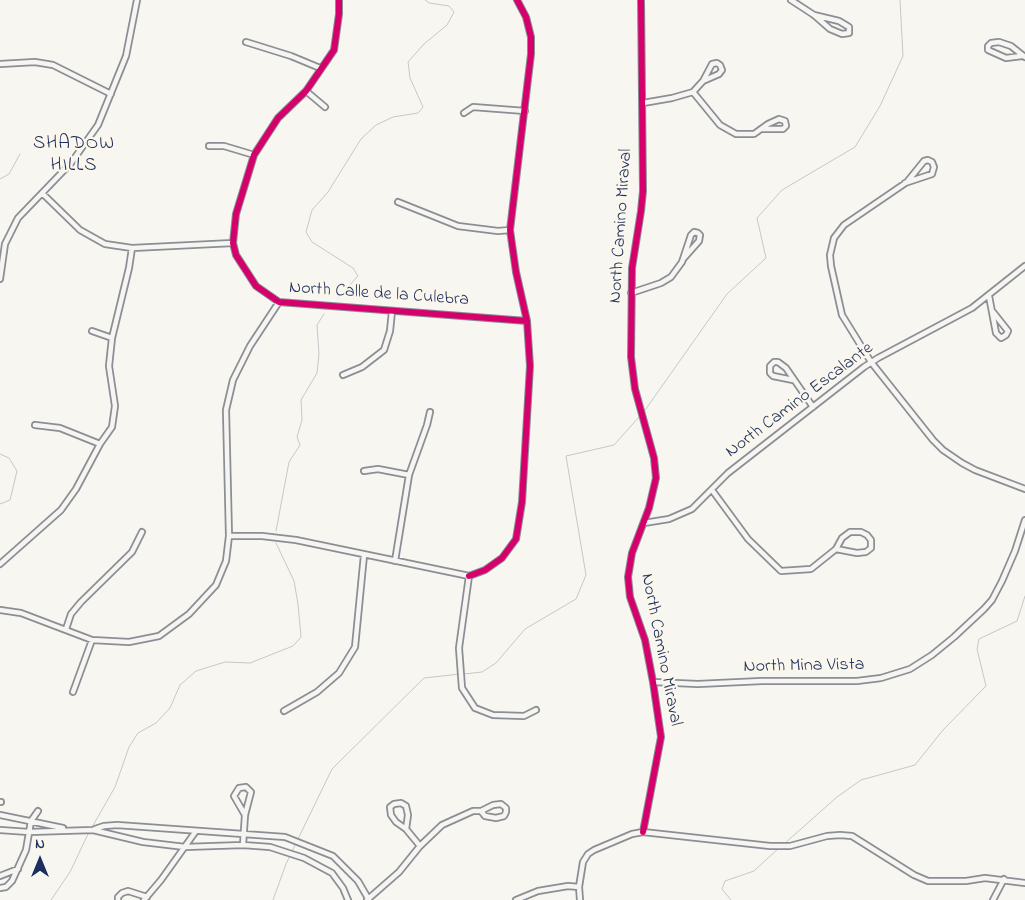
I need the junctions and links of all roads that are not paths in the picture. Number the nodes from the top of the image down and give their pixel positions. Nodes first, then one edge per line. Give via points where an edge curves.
1 (137, 0) edge
2 (339, 0) edge
3 (517, 0) edge
4 (641, 0) edge
5 (791, 0) edge
6 (814, 15) junction
7 (246, 42) dead end
8 (1023, 57) edge
9 (0, 64) edge
10 (320, 68) junction
11 (703, 81) junction
12 (306, 91) junction
13 (693, 92) junction
14 (111, 94) junction
15 (642, 103) junction
16 (324, 107) dead end
17 (525, 111) junction
18 (464, 113) dead end
19 (761, 129) junction
20 (209, 146) dead end
21 (254, 155) junction
22 (905, 183) junction
23 (42, 193) junction
24 (398, 202) dead end
25 (510, 230) junction
26 (234, 242) junction
27 (132, 248) junction
28 (683, 259) junction
29 (1025, 266) edge
30 (0, 279) edge
31 (631, 293) junction
32 (989, 296) junction
33 (279, 302) junction
34 (392, 311) junction
35 (993, 312) junction
36 (527, 321) junction
37 (92, 331) dead end
38 (112, 338) junction
39 (871, 362) junction
40 (343, 375) dead end
41 (793, 380) junction
42 (813, 407) junction
43 (430, 412) dead end
44 (35, 425) dead end
45 (100, 444) junction
46 (364, 471) dead end
47 (409, 475) junction
48 (1025, 489) edge
49 (712, 490) junction
50 (1025, 520) edge
51 (644, 522) junction
52 (142, 532) dead end
53 (229, 536) junction
54 (836, 550) junction
55 (364, 555) junction
56 (395, 561) junction
57 (0, 564) edge
58 (469, 576) junction
59 (0, 610) edge
60 (66, 629) junction
61 (92, 640) junction
62 (653, 682) junction
63 (74, 692) dead end
64 (536, 710) dead end
65 (284, 711) dead end
66 (38, 811) dead end
67 (481, 811) junction
68 (0, 815) edge
69 (245, 815) junction
70 (32, 821) junction
71 (72, 829) junction
72 (406, 829) junction
73 (0, 830) edge
74 (93, 830) junction
75 (196, 831) junction
76 (29, 832) junction
77 (643, 832) junction
78 (244, 834) junction
79 (243, 846) junction
80 (420, 846) junction
81 (185, 847) junction
82 (18, 869) junction
83 (0, 876) edge
84 (1004, 879) junction
85 (1025, 883) edge
86 (580, 887) junction
87 (0, 888) edge
88 (146, 898) edge
89 (118, 900) edge
90 (348, 900) edge
91 (368, 900) edge
92 (516, 900) edge
93 (580, 900) edge
94 (993, 900) edge

1 - 14 street via 126,56
2 - 10 street, North Calle de la Culebra via 334,50
3 - 17 street via 531,37
4 - 15 street, North Camino Miraval
5 - 6 street
6 - 6 street via 839,21 849,27 849,33 830,29
7 - 10 street
8 - 8 street via 1011,46 999,42 988,46 988,50 1006,58
9 - 14 street via 35,62 52,65
10 - 12 street, North Calle de la Culebra
11 - 11 street via 719,74 722,70 720,65 712,64
11 - 13 street
12 - 16 street
12 - 21 street, North Calle de la Culebra via 278,118
13 - 15 street
13 - 19 street via 720,125 736,134 754,134
14 - 23 street via 98,125 71,163
15 - 31 street, North Camino Miraval via 642,201 633,255
17 - 18 street via 473,107
17 - 25 street
19 - 19 street via 779,119 785,121 783,129
20 - 21 street via 224,146
21 - 26 street, North Calle de la Culebra via 236,214
22 - 22 street via 931,175 934,170 932,162 924,161
22 - 39 street via 844,225 832,243 831,266 840,310
23 - 27 street via 80,230 105,244
23 - 30 street via 18,218 5,244
24 - 25 street via 458,226
25 - 36 street
26 - 27 street
26 - 33 street, North Calle de la Culebra via 236,255 256,286
27 - 38 street
28 - 28 street via 699,241 698,233 691,235
28 - 31 street via 667,280
29 - 32 street, North Camino Escalante
31 - 51 street, North Camino Miraval via 633,380 656,471 653,496
32 - 35 street
32 - 39 street, North Camino Escalante via 966,312
33 - 34 street, North Calle de la Culebra
33 - 53 street via 250,346 233,380 226,410
34 - 36 street, North Calle de la Culebra
34 - 40 street via 384,350 362,367
35 - 35 street via 996,333 1001,338 1008,330
36 - 58 street via 530,366 522,502 516,539 502,558
37 - 38 street
38 - 45 street via 109,366 115,406 112,427
39 - 42 street, North Camino Escalante
39 - 48 street via 933,440 949,455 975,470
41 - 41 street via 778,362 770,366 773,376
41 - 42 street
42 - 49 street, North Camino Escalante via 728,473
43 - 47 street
44 - 45 street via 60,428
45 - 57 street via 61,510
46 - 47 street via 378,469
47 - 56 street
49 - 51 street, North Camino Escalante via 687,512 663,521
49 - 54 street via 748,539 781,571 811,569
50 - 62 street, North Mina Vista via 1015,551 992,600 954,637 910,669 887,677 858,681
51 - 62 street, North Camino Miraval via 632,553 628,584 645,640
52 - 60 street via 132,552 71,614
53 - 55 street via 288,539
53 - 61 street via 226,561 216,585 189,614 159,636 129,642
54 - 54 street via 866,552 870,548 870,540 861,532 850,532 842,538
55 - 56 street
55 - 65 street via 355,647 339,673 317,692
56 - 58 street
58 - 64 street via 459,648 462,688 475,708 493,715 524,716
59 - 60 street via 21,613
60 - 61 street
61 - 63 street
62 - 77 street, North Camino Miraval via 661,737
66 - 70 street
67 - 67 street via 490,818 496,818 504,816 506,808 501,804
67 - 80 street via 473,811 442,825
68 - 70 street
69 - 69 street via 251,792 246,786 239,788 234,796
69 - 78 street
70 - 71 street
70 - 76 street
71 - 74 street
71 - 76 street
72 - 72 street via 406,806 394,804 390,807 391,814
72 - 80 street
73 - 76 street
74 - 75 street via 116,825
74 - 81 street via 143,842
75 - 78 street
75 - 81 street
76 - 82 street
77 - 84 street via 770,846 790,846 827,836 852,836 914,875 928,880
77 - 86 street via 588,854 583,862
78 - 79 street
78 - 91 street via 285,837 333,856 358,881
79 - 81 street
79 - 90 street via 270,847 304,858 332,874 344,888
80 - 91 street via 399,872
81 - 88 street
82 - 83 street
82 - 87 street via 12,882
84 - 85 street
84 - 94 street
86 - 92 street via 538,891
86 - 93 street
88 - 89 street via 128,891 122,893

